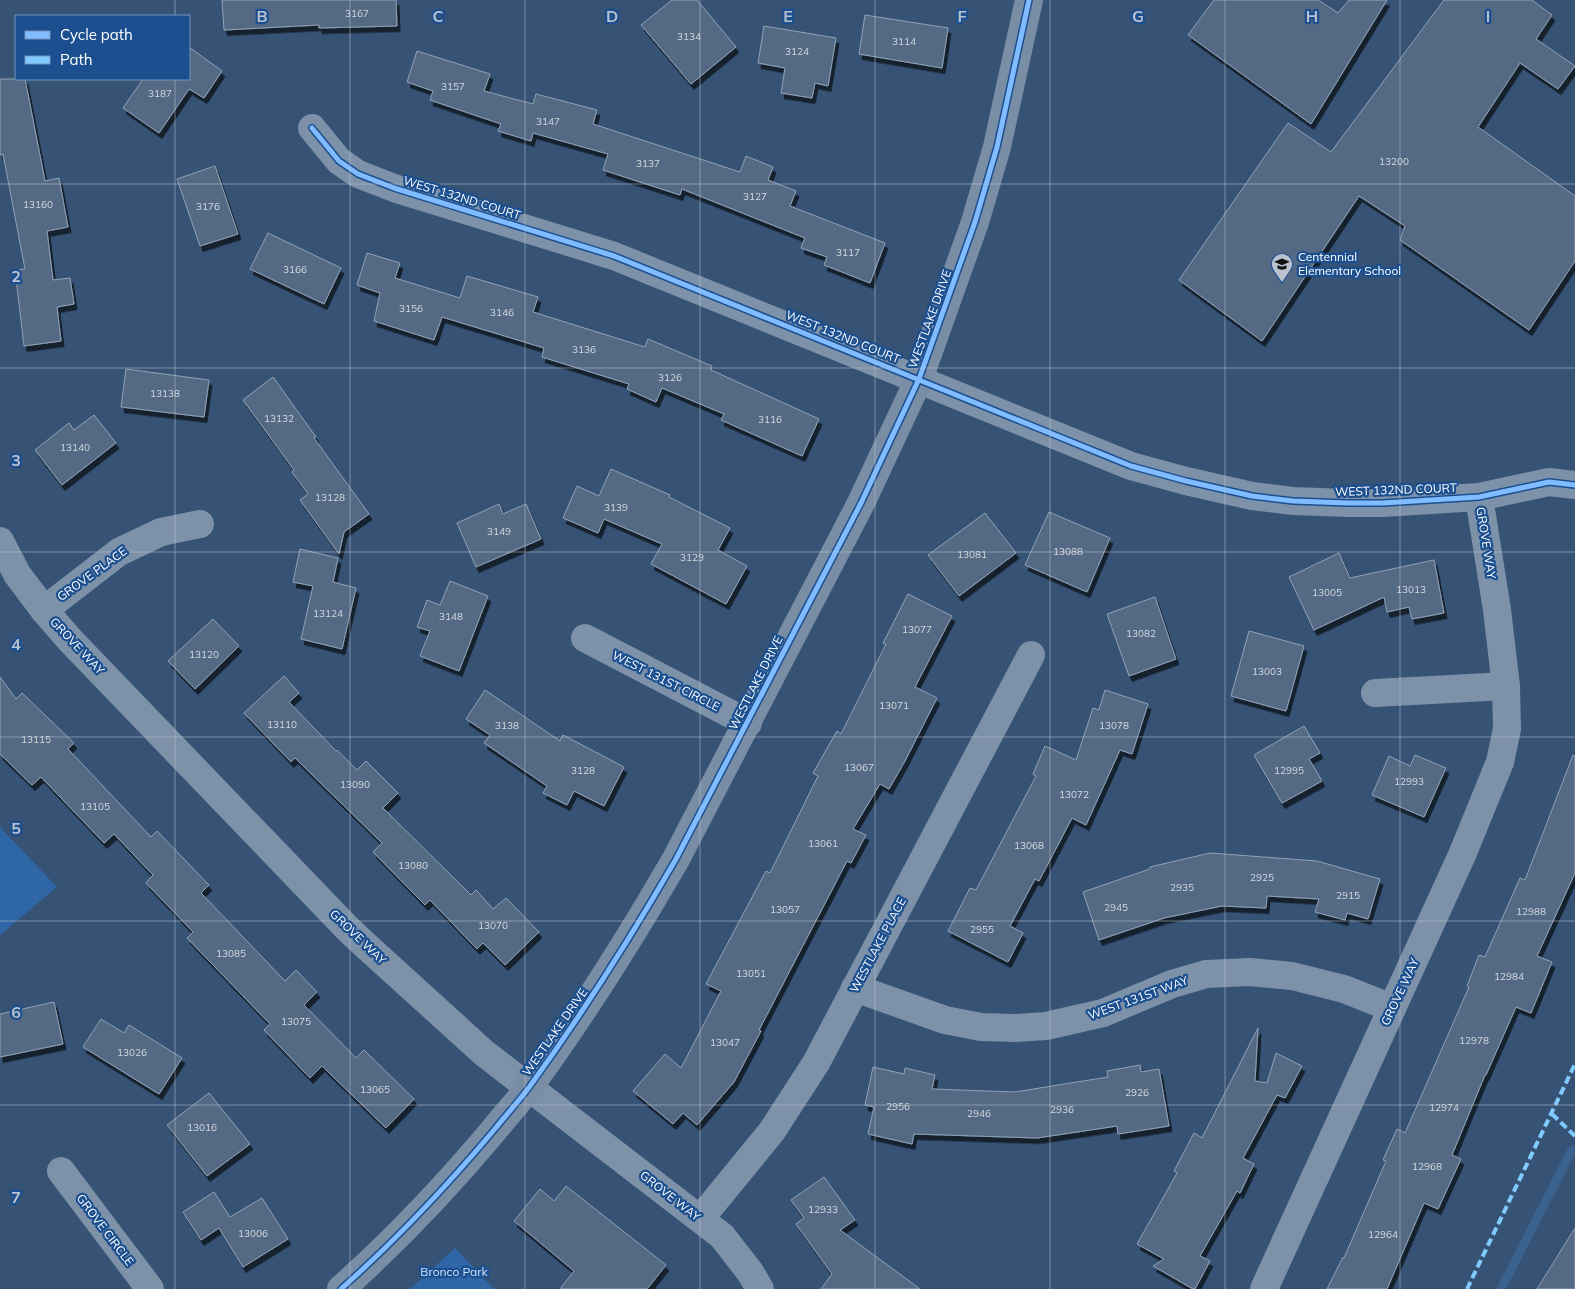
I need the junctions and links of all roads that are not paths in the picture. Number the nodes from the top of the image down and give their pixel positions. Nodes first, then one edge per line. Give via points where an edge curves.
1 (1029, 0) edge
2 (312, 128) dead end
3 (919, 379) junction
4 (1575, 485) edge
5 (1479, 497) junction
6 (200, 524) dead end
7 (0, 541) edge
8 (44, 610) junction
9 (585, 638) dead end
10 (1031, 655) dead end
11 (1506, 686) junction
12 (1375, 693) dead end
13 (748, 723) junction
14 (855, 988) junction
15 (1392, 1008) junction
16 (529, 1087) junction
17 (61, 1171) dead end
18 (700, 1219) junction
19 (150, 1289) edge
20 (341, 1289) edge
21 (760, 1289) edge
22 (1264, 1289) edge

1 - 3 street, WESTLAKE DRIVE via 997,147 975,222
2 - 3 street, WEST 132ND COURT via 339,161 358,174 614,256
3 - 5 street, WEST 132ND COURT via 1131,466 1252,496 1348,503
3 - 13 street, WESTLAKE DRIVE via 861,503
4 - 5 street, GROVE WAY via 1549,482
5 - 11 street, GROVE WAY
6 - 8 street, GROVE PLACE via 161,532 119,552
7 - 8 street, GROVE WAY via 17,574
8 - 16 street, GROVE WAY via 347,928 484,1053
9 - 13 street, WEST 131ST CIRCLE
10 - 14 street, WESTLAKE PLACE
11 - 12 street
11 - 15 street, GROVE WAY via 1507,729 1500,762 1462,855
13 - 16 street, WESTLAKE DRIVE via 648,908
14 - 15 street, WEST 131ST WAY via 945,1020 981,1027 1046,1026 1103,1013 1172,984 1206,974 1250,972 1292,976 1344,989
14 - 18 street, WESTLAKE PLACE via 816,1062 772,1131
15 - 22 street, GROVE WAY
16 - 18 street, GROVE WAY
16 - 20 street, WESTLAKE DRIVE via 418,1215
17 - 19 street, GROVE CIRCLE
18 - 21 street, GROVE WAY via 722,1236

